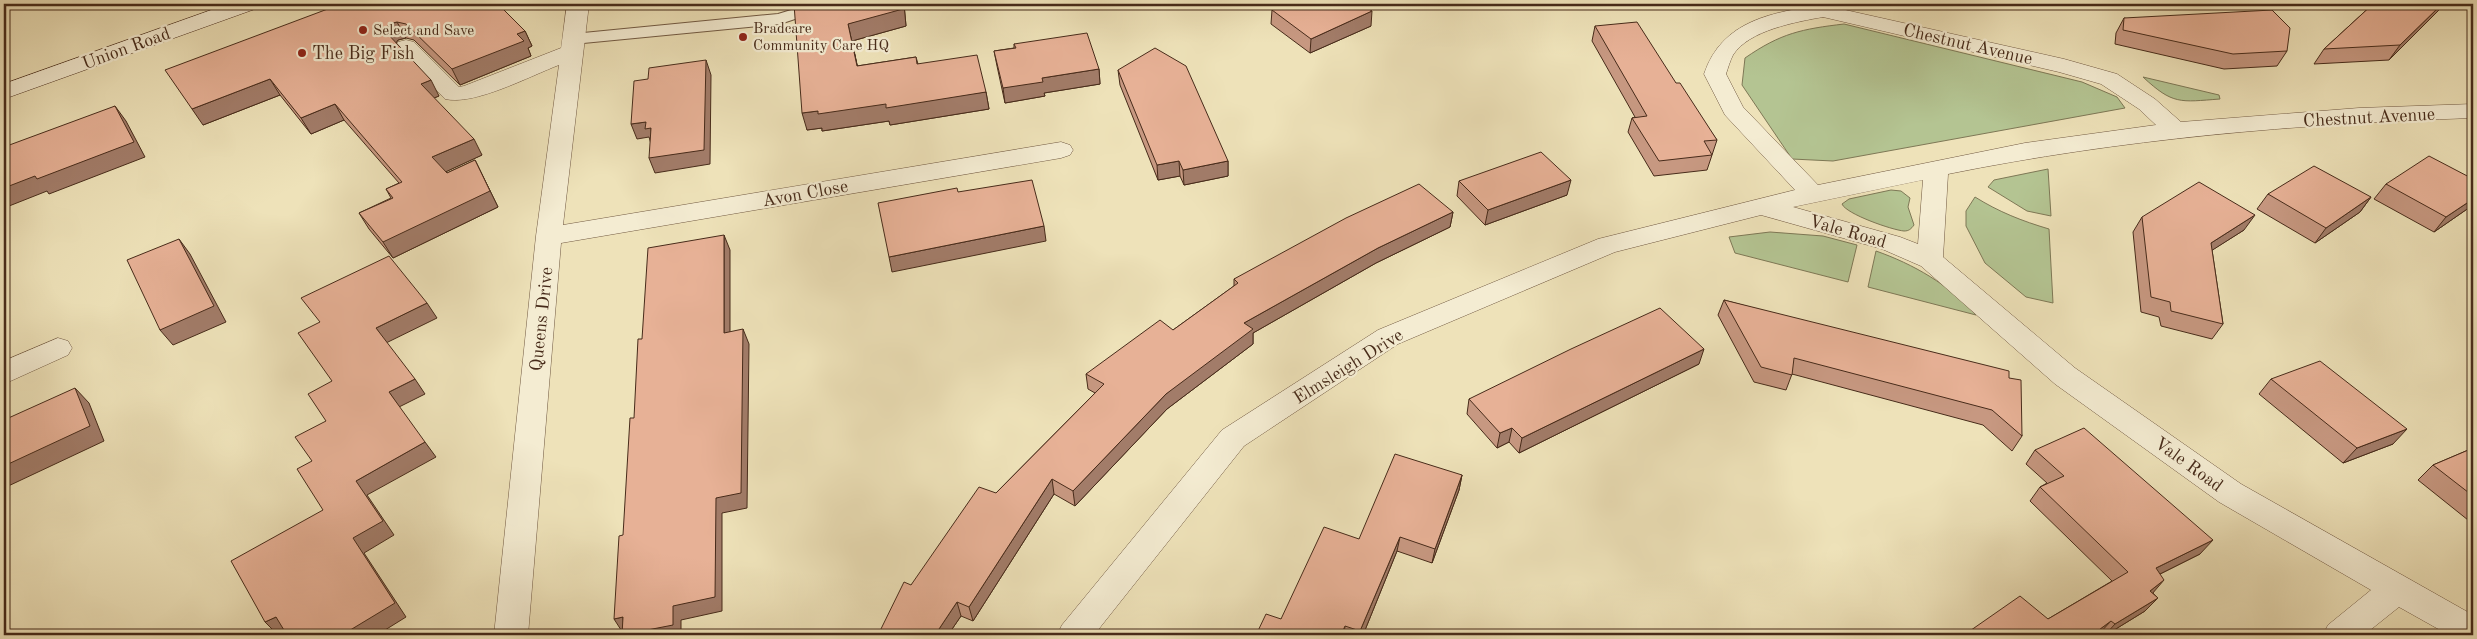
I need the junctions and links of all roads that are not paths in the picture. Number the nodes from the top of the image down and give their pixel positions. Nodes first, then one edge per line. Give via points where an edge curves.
1 (247, 4) edge
2 (578, 4) edge
3 (826, 4) edge
4 (572, 45) junction
5 (406, 47) edge
6 (4, 92) edge
7 (2473, 111) edge
8 (2175, 130) junction
9 (1061, 150) dead end
10 (1936, 168) junction
11 (1813, 194) junction
12 (1765, 208) junction
13 (548, 236) junction
14 (1930, 260) junction
15 (58, 348) dead end
16 (5, 368) edge
17 (2397, 589) junction
18 (2473, 632) edge
19 (511, 635) edge
20 (1074, 635) edge
21 (2340, 635) edge

1 - 6 street, Union Road
2 - 4 street, Queens Drive
3 - 4 lane via 780,19
4 - 5 street via 468,93 453,94
4 - 13 street, Queens Drive
7 - 8 street, Chestnut Avenue via 2359,115
8 - 10 street, Chestnut Avenue via 2025,151
8 - 11 street, Chestnut Avenue via 2147,104 2109,79 1823,11 1787,16 1740,36 1722,54 1715,74 1733,110
9 - 13 street, Avon Close
10 - 11 street, Chestnut Avenue
10 - 14 street
11 - 12 street, Chestnut Avenue
12 - 14 street, Vale Road via 1891,243
12 - 20 street, Elmsleigh Drive via 1607,245 1388,337 1233,438
13 - 19 street, Queens Drive
14 - 17 street, Vale Road via 2065,376 2230,494
15 - 16 street
17 - 18 street, Vale Road
17 - 21 street

